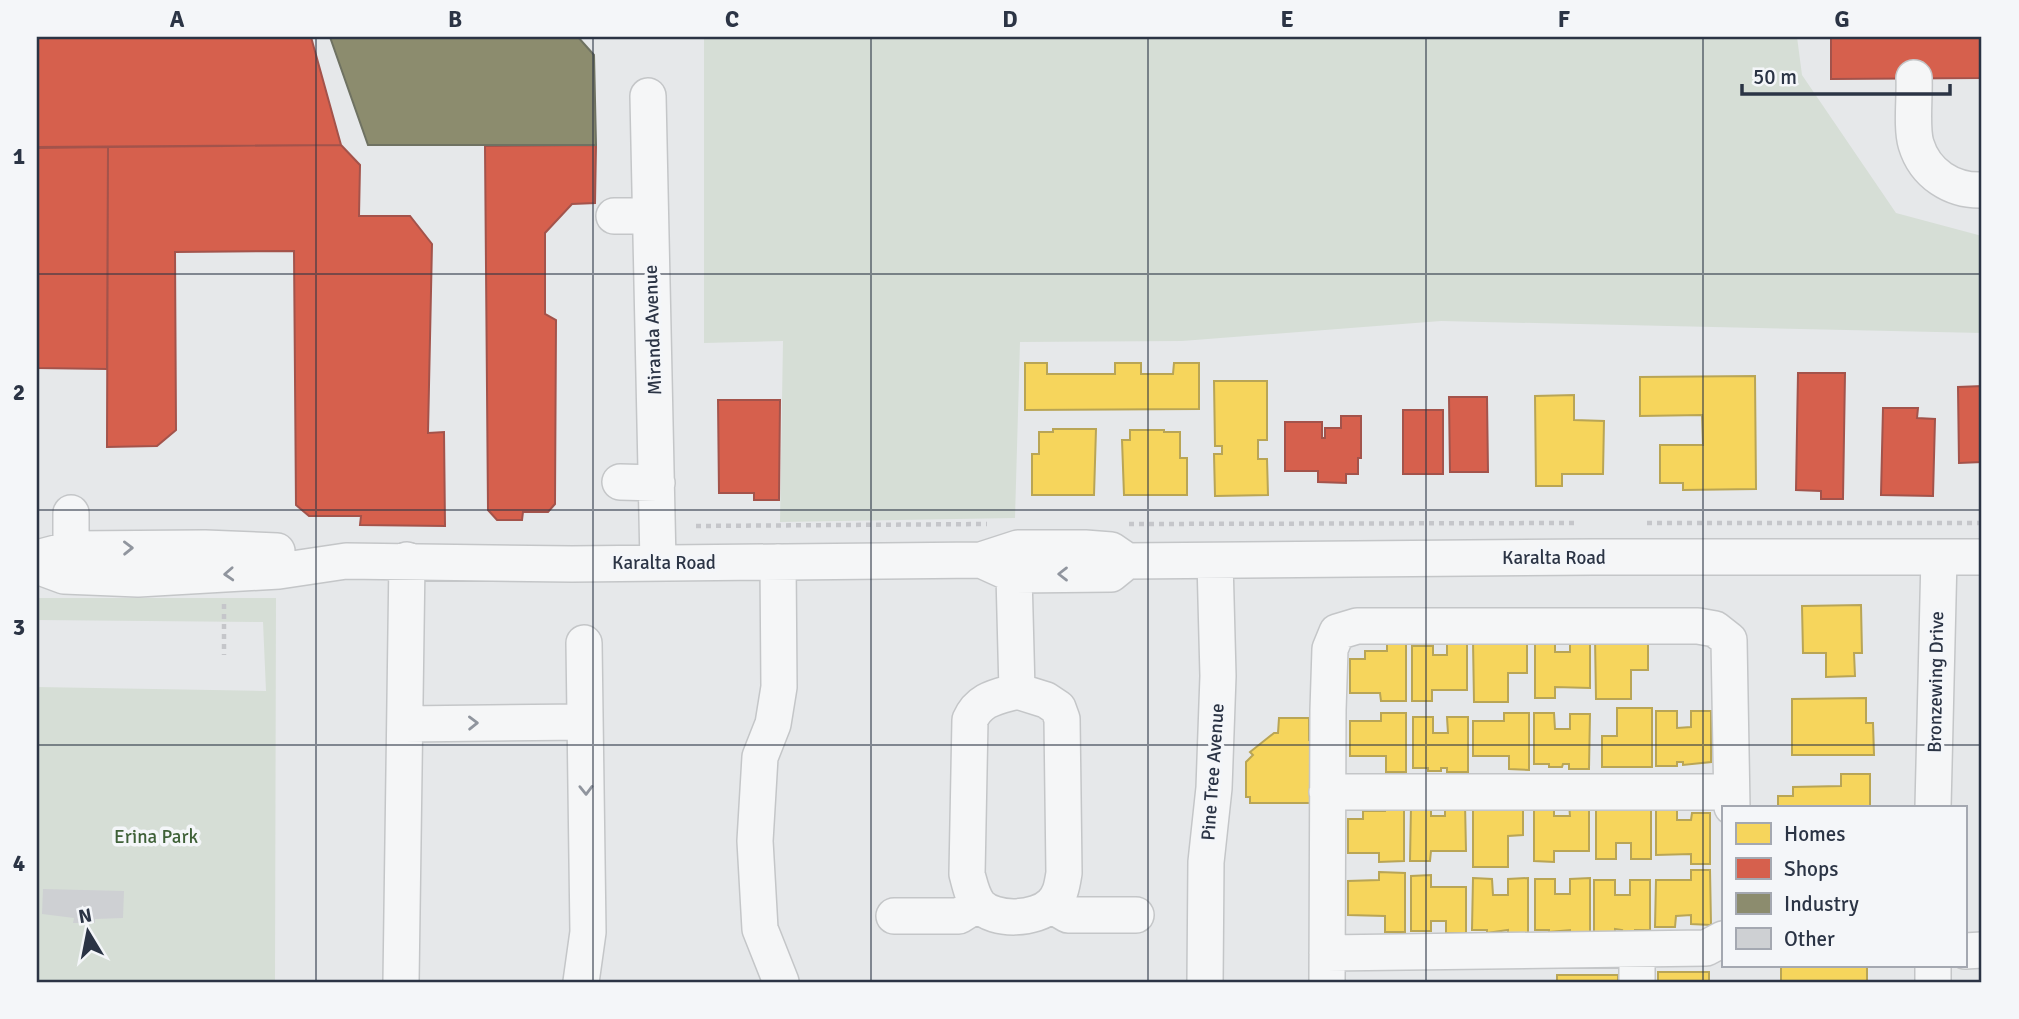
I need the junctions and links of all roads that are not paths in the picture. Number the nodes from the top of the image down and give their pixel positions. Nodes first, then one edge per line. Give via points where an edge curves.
1 (1914, 78) dead end
2 (648, 96) dead end
3 (1982, 190) edge
4 (614, 216) dead end
5 (650, 216) junction
6 (620, 482) dead end
7 (657, 482) junction
8 (71, 513) dead end
9 (71, 549) junction
10 (1940, 557) junction
11 (1982, 557) edge
12 (37, 558) edge
13 (407, 560) junction
14 (982, 560) junction
15 (346, 561) junction
16 (1127, 561) junction
17 (1215, 561) junction
18 (778, 562) junction
19 (658, 563) junction
20 (37, 566) edge
21 (1014, 575) junction
22 (584, 643) dead end
23 (1017, 691) junction
24 (584, 722) junction
25 (405, 724) junction
26 (1327, 792) junction
27 (1731, 799) edge
28 (1933, 806) edge
29 (978, 904) junction
30 (1051, 905) junction
31 (1136, 915) dead end
32 (894, 916) dead end
33 (1722, 940) edge
34 (1637, 966) edge
35 (1327, 968) edge
36 (401, 982) edge
37 (581, 982) edge
38 (781, 982) edge
39 (1205, 982) edge

1 - 3 street via 1915,142 1923,161 1941,181
2 - 5 street, Miranda Avenue
4 - 5 street
5 - 7 street, Miranda Avenue
6 - 7 street
7 - 19 street, Miranda Avenue
8 - 9 street
9 - 12 street, Karalta Road
9 -> 15 street, Karalta Road via 278,551
10 - 11 street, Karalta Road
10 - 17 street, Karalta Road
10 - 28 street, Bronzewing Drive
13 - 15 street, Karalta Road
13 - 19 street, Karalta Road
13 - 25 street
14 - 16 street, Karalta Road via 1018,548 1086,548 1111,550
14 - 18 street, Karalta Road
14 - 21 street, Karalta Road
15 -> 20 street, Karalta Road via 279,571 138,579 64,576
16 - 17 street, Karalta Road
16 -> 21 street, Karalta Road via 1111,574
17 - 39 street, Pine Tree Avenue via 1231,676 1206,862
18 - 19 street, Karalta Road
18 - 38 street via 779,687 773,724 760,757 755,841 760,929
21 - 23 street
22 - 24 street
23 - 29 street via 985,700 970,720 967,874
23 - 30 street via 1046,700 1058,708 1062,719 1064,873
25 -> 24 street
24 -> 37 street via 588,932
25 - 36 street
26 - 27 street
26 - 27 street via 1330,661 1336,632 1357,626 1698,626 1714,628 1729,640
26 - 35 street
29 - 30 street via 1001,916 1024,916
29 - 32 street via 959,916
30 - 31 street via 1068,915
33 - 34 street
34 - 35 street

